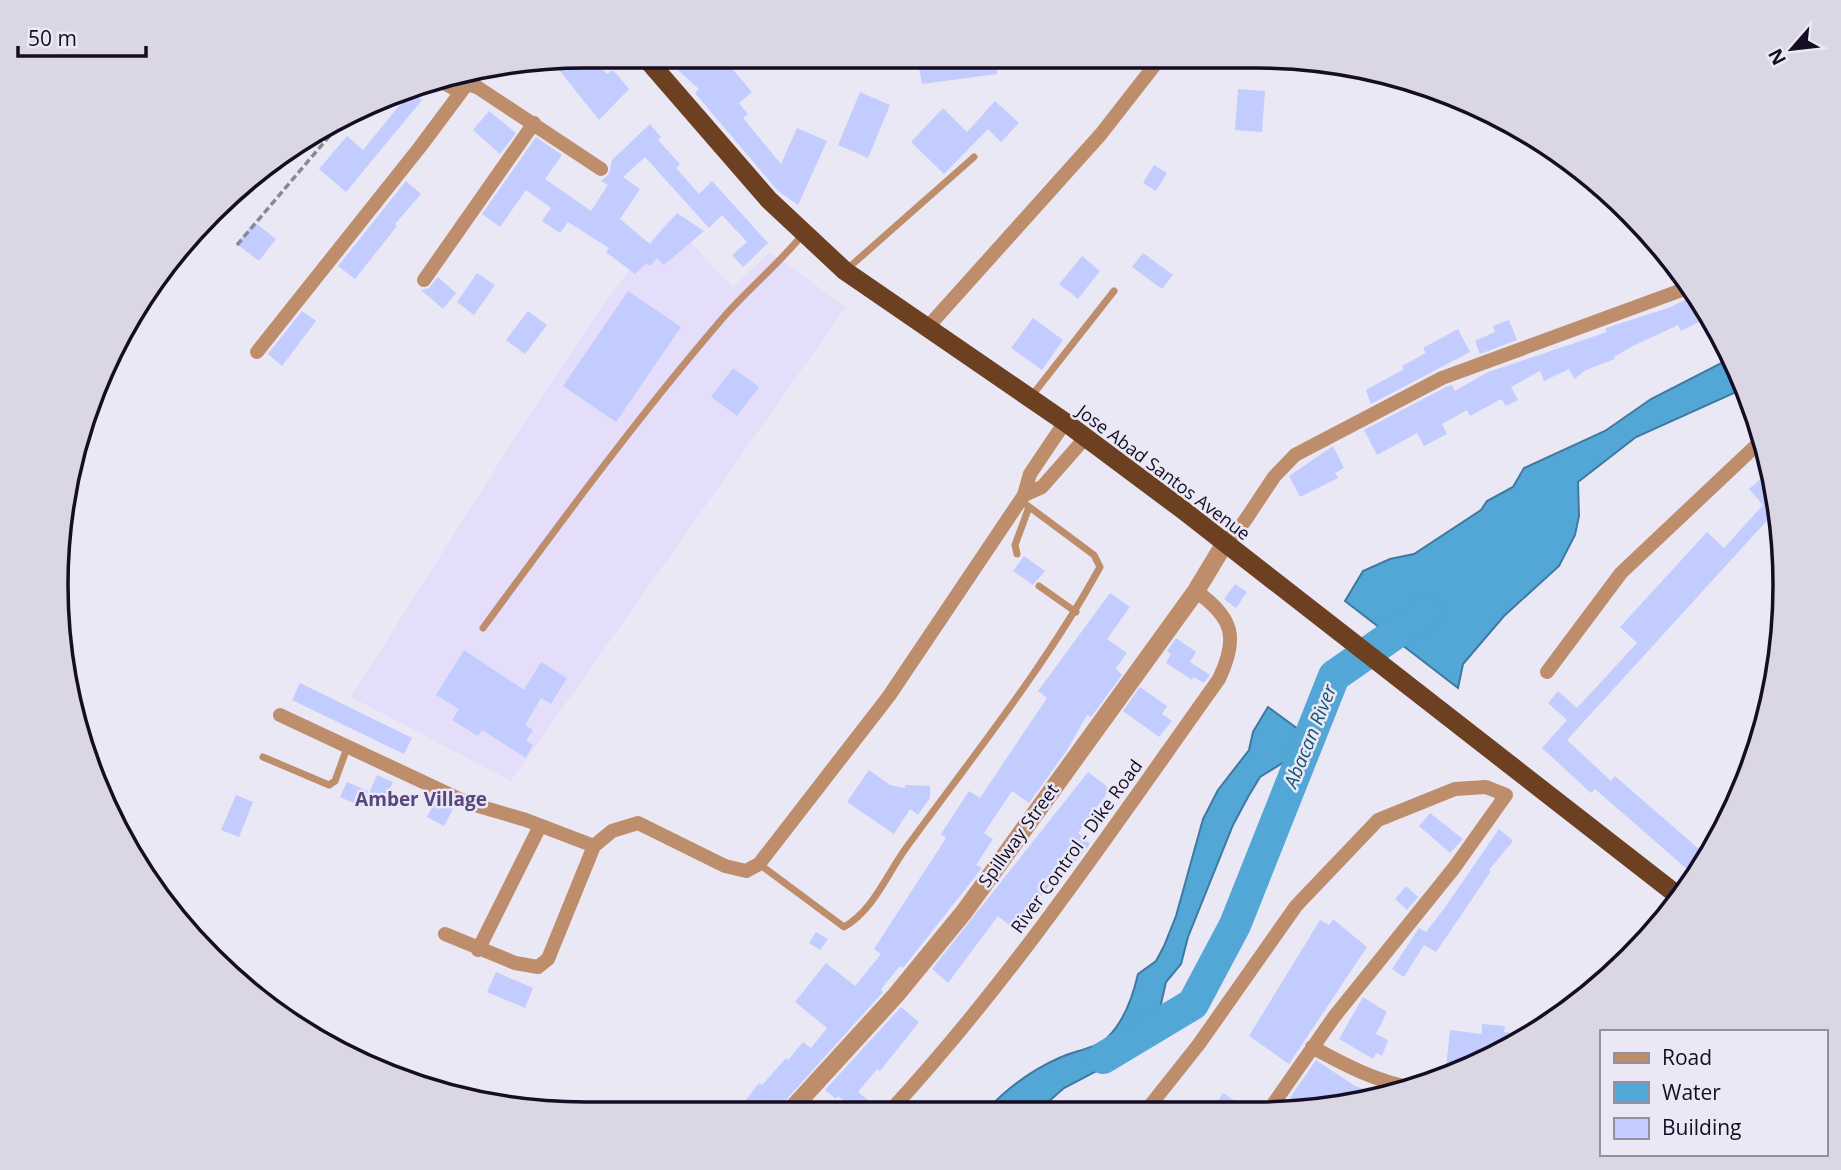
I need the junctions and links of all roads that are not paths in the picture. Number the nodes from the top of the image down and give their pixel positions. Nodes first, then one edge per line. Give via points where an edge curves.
1 (655, 68) edge
2 (1152, 68) edge
3 (450, 86) edge
4 (459, 91) junction
5 (534, 123) junction
6 (974, 157) dead end
7 (601, 169) dead end
8 (803, 234) junction
9 (845, 271) junction
10 (424, 279) dead end
11 (1681, 290) edge
12 (1114, 291) dead end
13 (926, 329) junction
14 (257, 352) dead end
15 (1030, 398) junction
16 (1065, 422) junction
17 (1086, 437) junction
18 (1754, 448) edge
19 (1025, 500) junction
20 (1231, 549) junction
21 (1017, 554) dead end
22 (1039, 586) dead end
23 (1196, 591) junction
24 (1076, 612) junction
25 (483, 628) dead end
26 (1547, 672) dead end
27 (281, 715) dead end
28 (347, 748) junction
29 (263, 757) dead end
30 (540, 826) junction
31 (594, 846) junction
32 (759, 864) junction
33 (1672, 891) edge
34 (445, 934) dead end
35 (478, 950) junction
36 (1312, 1047) junction
37 (1393, 1083) edge
38 (1275, 1101) edge
39 (798, 1102) edge
40 (898, 1102) edge
41 (1153, 1102) edge

1 - 8 highway, Jose Abad Santos Avenue
2 - 13 street via 1101,134
3 - 4 street
4 - 5 street via 467,84 477,87
4 - 14 street via 452,106
5 - 7 street
5 - 10 street
6 - 9 lane
8 - 9 highway, Jose Abad Santos Avenue
8 - 25 lane via 722,319 621,439
9 - 13 highway, Jose Abad Santos Avenue
11 - 20 street via 1442,378 1295,455 1274,477
12 - 15 lane
13 - 15 highway, Jose Abad Santos Avenue
15 - 16 highway, Jose Abad Santos Avenue
16 - 17 highway, Jose Abad Santos Avenue
16 - 19 street via 1030,474
17 - 19 street
17 - 20 highway, Jose Abad Santos Avenue
18 - 26 street via 1621,573
19 - 21 lane
19 - 24 lane via 1094,555 1100,568
19 - 32 street via 889,696
20 - 23 street, Spillway Street
20 - 33 highway, Jose Abad Santos Avenue
22 - 24 lane
23 - 39 street, Spillway Street via 964,912
23 - 40 street, River Control - Dike Road via 1225,615 1230,630 1228,660 1219,679 1027,945
24 - 32 lane via 853,922 844,927
27 - 28 street
28 - 29 lane via 335,781 329,785
28 - 30 street via 468,803
30 - 31 street
30 - 35 street
31 - 32 street via 612,831 638,823 725,866 746,871
31 - 35 street via 548,959 538,967
34 - 35 street
36 - 37 street
36 - 38 street
36 - 41 street via 1506,795 1486,787 1455,789 1378,820 1296,906

